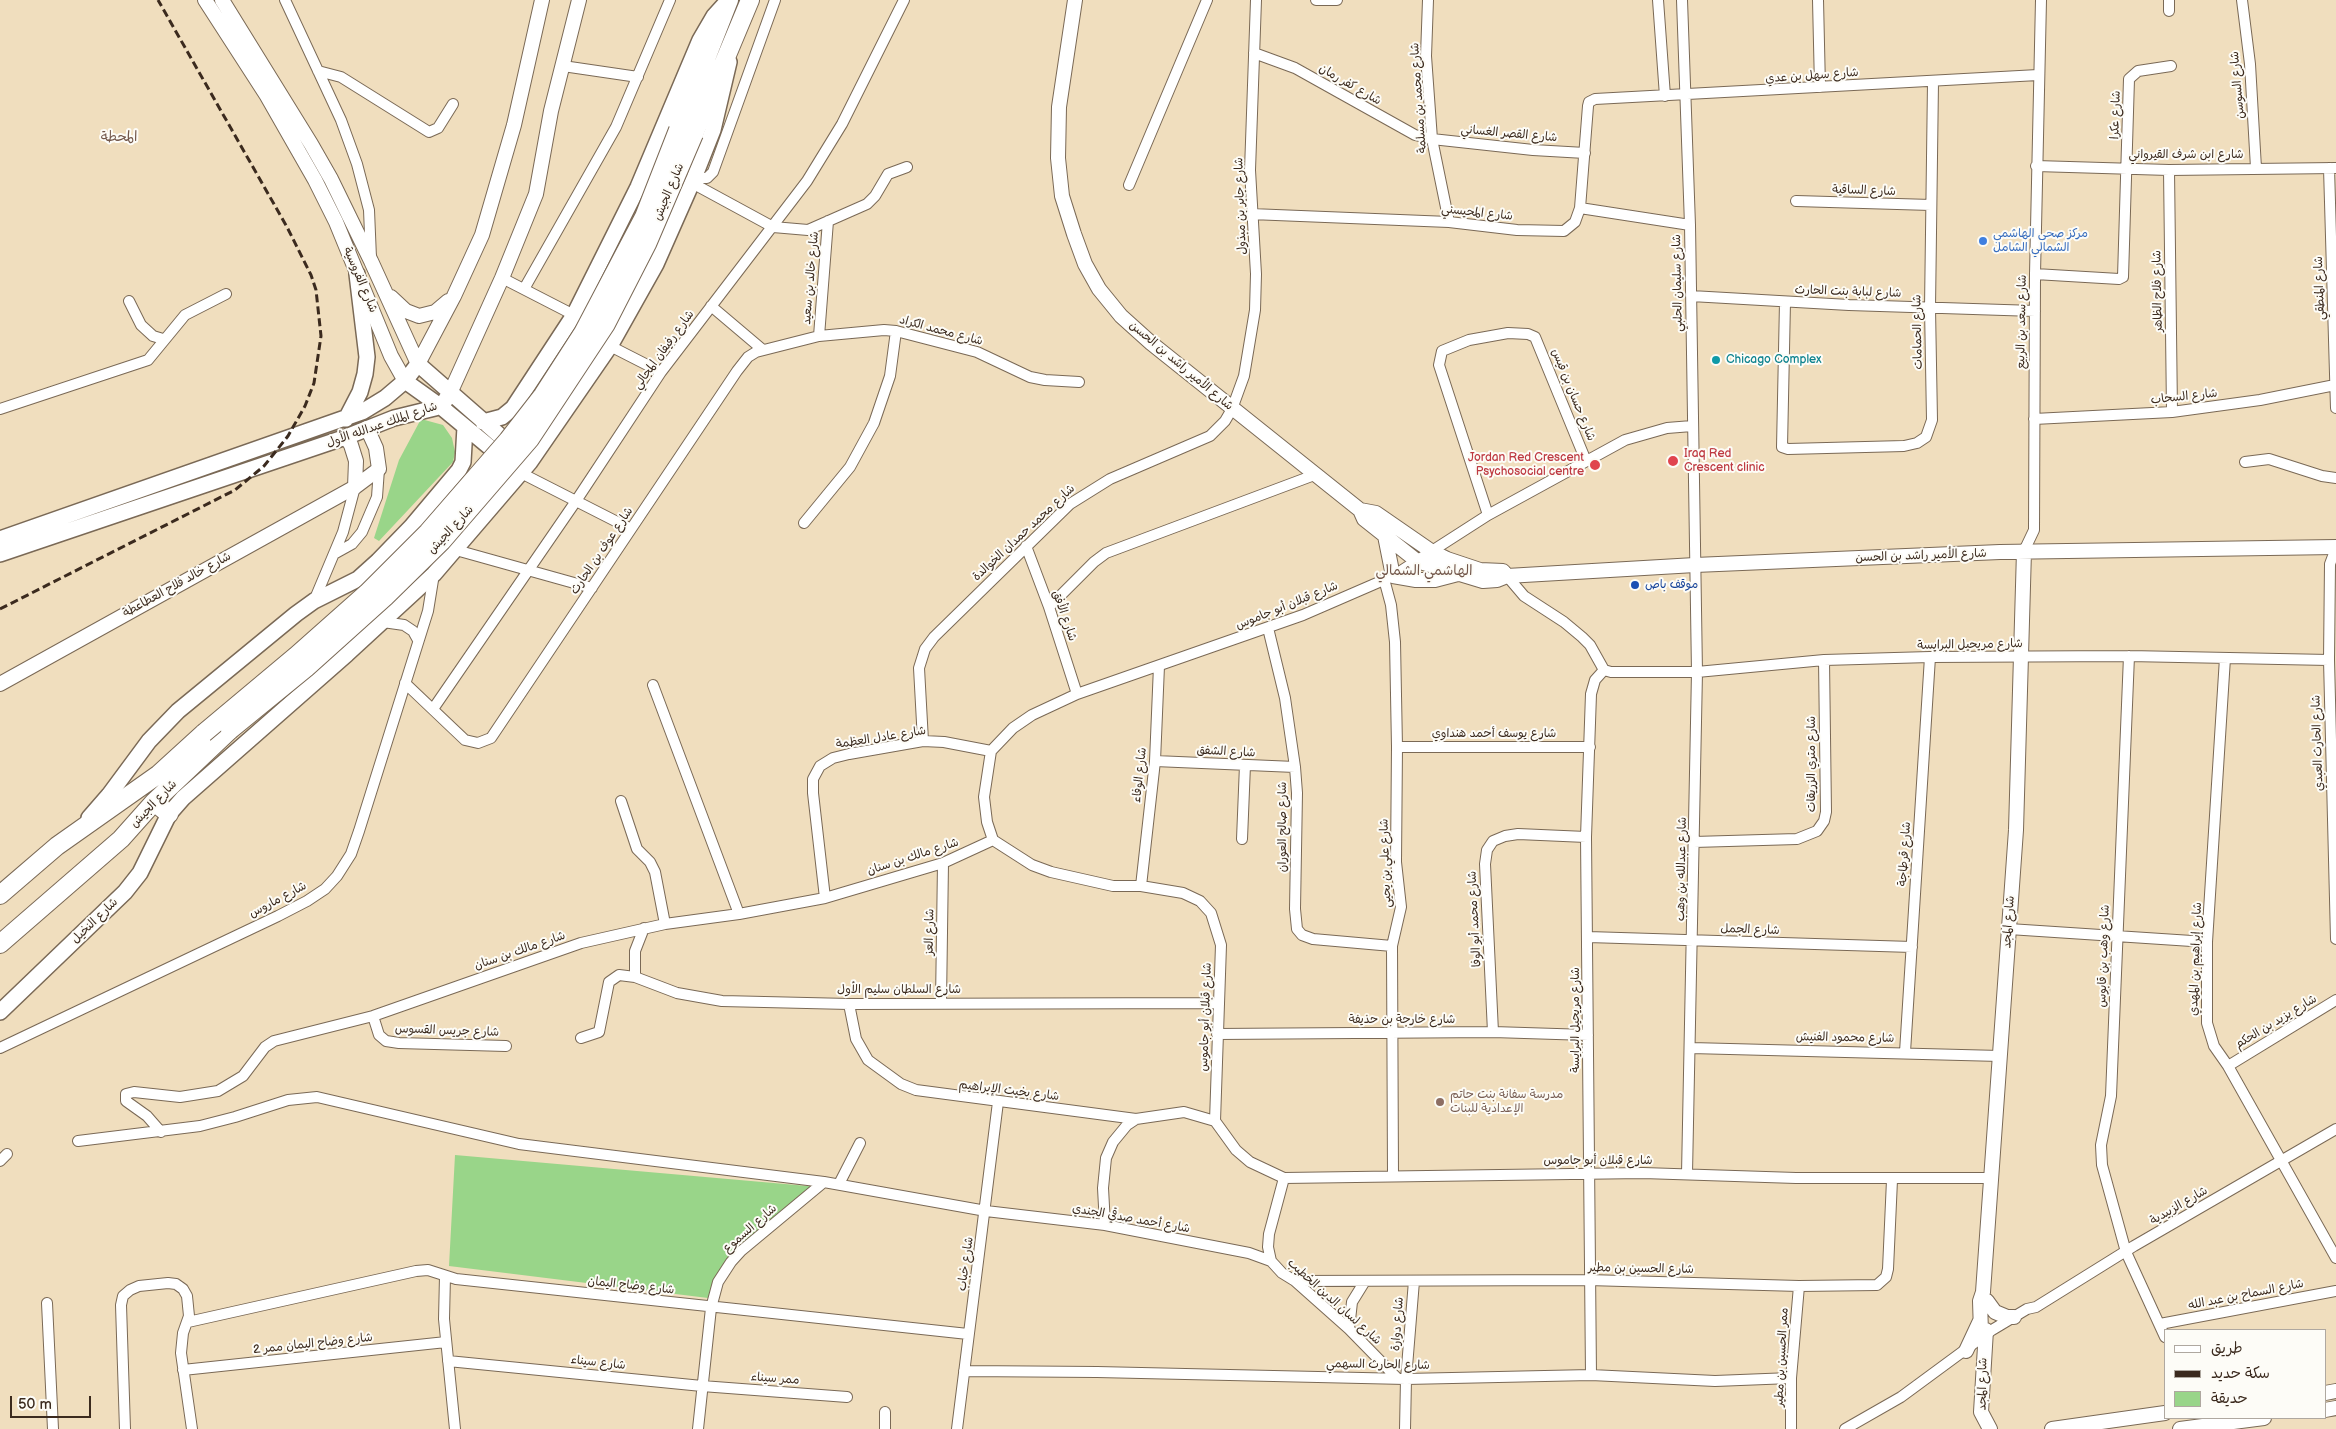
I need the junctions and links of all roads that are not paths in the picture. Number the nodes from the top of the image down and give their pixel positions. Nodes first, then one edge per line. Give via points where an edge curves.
1 (205, 0) edge
2 (222, 0) edge
3 (285, 0) edge
4 (542, 0) edge
5 (579, 0) edge
6 (670, 0) edge
7 (729, 0) edge
8 (750, 0) edge
9 (775, 0) edge
10 (904, 0) edge
11 (1075, 0) edge
12 (1207, 0) edge
13 (1256, 0) edge
14 (1316, 0) edge
15 (1338, 0) edge
16 (1428, 0) edge
17 (1658, 0) edge
18 (1682, 0) edge
19 (1818, 0) edge
20 (2040, 0) edge
21 (2169, 0) edge
22 (2242, 0) edge
23 (2169, 11) dead end
24 (734, 39) junction
25 (1254, 52) junction
26 (563, 66) junction
27 (2171, 66) dead end
28 (318, 70) junction
29 (2038, 75) junction
30 (638, 77) junction
31 (1933, 82) junction
32 (1820, 87) junction
33 (1686, 94) junction
34 (1665, 96) junction
35 (1589, 102) joint
36 (453, 104) dead end
37 (686, 132) junction
38 (720, 132) junction
39 (1432, 139) junction
40 (1585, 153) junction
41 (2036, 166) junction
42 (907, 167) dead end
43 (2126, 167) junction
44 (2256, 168) junction
45 (2333, 168) edge
46 (2169, 170) junction
47 (693, 180) junction
48 (1130, 185) dead end
49 (1796, 201) dead end
50 (1931, 205) junction
51 (1580, 208) junction
52 (1252, 214) junction
53 (828, 221) junction
54 (1449, 222) junction
55 (1690, 226) junction
56 (773, 227) junction
57 (371, 261) junction
58 (357, 274) junction
59 (2035, 274) junction
60 (502, 278) junction
61 (380, 280) junction
62 (524, 289) junction
63 (226, 294) dead end
64 (454, 296) junction
65 (1691, 296) junction
66 (129, 301) dead end
67 (1785, 302) junction
68 (711, 306) junction
69 (1930, 308) junction
70 (2034, 311) junction
71 (574, 315) junction
72 (896, 331) junction
73 (819, 336) junction
74 (163, 339) junction
75 (610, 346) junction
76 (763, 350) junction
77 (418, 364) junction
78 (661, 372) junction
79 (405, 381) junction
80 (1079, 382) dead end
81 (2335, 385) edge
82 (451, 391) junction
83 (440, 406) junction
84 (2336, 408) edge
85 (0, 409) edge
86 (1232, 409) junction
87 (2172, 412) junction
88 (346, 419) junction
89 (2034, 419) junction
90 (483, 422) junction
91 (1692, 426) junction
92 (465, 427) junction
93 (367, 428) junction
94 (346, 437) junction
95 (1586, 461) junction
96 (2245, 462) dead end
97 (526, 468) junction
98 (379, 469) junction
99 (1317, 474) junction
100 (2336, 478) edge
101 (355, 486) junction
102 (576, 501) junction
103 (1360, 510) junction
104 (1488, 515) junction
105 (804, 523) dead end
106 (631, 529) junction
107 (1384, 536) junction
108 (0, 539) edge
109 (1026, 546) junction
110 (2336, 547) edge
111 (456, 550) junction
112 (1431, 551) junction
113 (2024, 552) junction
114 (0, 554) edge
115 (334, 554) junction
116 (1417, 561) junction
117 (1695, 565) junction
118 (528, 570) junction
119 (434, 574) junction
120 (1459, 574) junction
121 (1507, 576) junction
122 (1389, 577) junction
123 (592, 588) junction
124 (314, 601) junction
125 (1049, 607) junction
126 (383, 622) junction
127 (1268, 628) junction
128 (418, 640) junction
129 (2022, 656) junction
130 (2129, 656) junction
131 (1930, 658) junction
132 (2225, 658) junction
133 (1824, 660) junction
134 (2328, 660) junction
135 (1159, 666) junction
136 (1608, 671) junction
137 (1697, 672) junction
138 (405, 683) junction
139 (0, 684) edge
140 (654, 685) dead end
141 (1077, 694) junction
142 (433, 708) junction
143 (924, 741) junction
144 (1397, 747) junction
145 (1590, 747) junction
146 (991, 751) junction
147 (1155, 761) junction
148 (1245, 765) junction
149 (1295, 767) junction
150 (621, 801) dead end
151 (154, 802) junction
152 (170, 814) junction
153 (75, 833) junction
154 (1586, 837) junction
155 (1242, 839) dead end
156 (993, 840) junction
157 (1694, 842) junction
158 (944, 862) junction
159 (1141, 886) junction
160 (0, 895) edge
161 (825, 898) junction
162 (739, 914) junction
163 (665, 924) junction
164 (644, 928) junction
165 (2009, 929) junction
166 (2118, 936) junction
167 (1588, 937) junction
168 (2336, 939) edge
169 (1693, 941) junction
170 (2207, 942) junction
171 (0, 944) edge
172 (1392, 946) junction
173 (1912, 947) junction
174 (635, 977) junction
175 (2336, 1000) edge
176 (941, 1002) junction
177 (849, 1004) junction
178 (1219, 1004) junction
179 (0, 1012) edge
180 (373, 1016) junction
181 (1393, 1032) junction
182 (1493, 1032) junction
183 (1217, 1034) junction
184 (1588, 1035) junction
185 (581, 1038) dead end
186 (506, 1046) dead end
187 (0, 1048) edge
188 (1691, 1048) junction
189 (1905, 1052) junction
190 (2000, 1056) junction
191 (2228, 1066) junction
192 (998, 1102) junction
193 (1136, 1119) junction
194 (1215, 1121) junction
195 (2336, 1129) edge
196 (161, 1132) junction
197 (78, 1141) dead end
198 (860, 1143) dead end
199 (2282, 1162) junction
200 (1588, 1173) junction
201 (1687, 1174) junction
202 (1393, 1176) junction
203 (1284, 1178) junction
204 (1991, 1178) junction
205 (1892, 1180) junction
206 (824, 1182) junction
207 (839, 1184) junction
208 (986, 1211) junction
209 (1105, 1225) junction
210 (2126, 1252) junction
211 (2336, 1258) edge
212 (1271, 1261) junction
213 (445, 1276) junction
214 (1588, 1280) junction
215 (1365, 1281) junction
216 (1414, 1281) junction
217 (1295, 1282) junction
218 (1800, 1286) junction
219 (2336, 1291) edge
220 (1985, 1296) junction
221 (47, 1304) dead end
222 (2036, 1307) junction
223 (711, 1308) junction
224 (2014, 1317) junction
225 (1980, 1320) junction
226 (188, 1322) junction
227 (2160, 1324) junction
228 (1349, 1329) junction
229 (968, 1334) junction
230 (2164, 1334) edge
231 (1985, 1337) junction
232 (446, 1342) junction
233 (1966, 1351) junction
234 (448, 1361) junction
235 (183, 1370) junction
236 (964, 1371) junction
237 (1591, 1375) junction
238 (1791, 1378) junction
239 (1402, 1379) junction
240 (702, 1386) junction
241 (847, 1397) dead end
242 (885, 1412) dead end
243 (2164, 1413) edge
244 (2253, 1419) edge
245 (2187, 1425) edge
246 (53, 1429) edge
247 (125, 1429) edge
248 (192, 1429) edge
249 (455, 1429) edge
250 (698, 1429) edge
251 (884, 1429) edge
252 (957, 1429) edge
253 (1405, 1429) edge
254 (1791, 1429) edge
255 (1845, 1429) edge
256 (1990, 1429) edge
257 (2052, 1429) edge

1 - 58 street, شارع الفروسية via 300,151 336,222
2 - 57 street, شارع الفروسية via 311,144
3 - 28 street
4 - 64 street, شارع الملك عبدالله الأول via 494,198 482,235
5 - 26 street, شارع الملك عبدالله الأول
6 - 30 street
7 - 37 highway, شارع الجيش
7 - 71 main road via 714,16 700,40 638,187
8 - 24 highway, شارع الجيش
9 - 38 street
10 - 56 street, شارع رفيفان المجالي via 831,144
11 - 86 street, شارع الأمير راشد بن الحسن via 1059,107 1058,158 1062,196 1085,264 1099,289 1121,316
12 - 48 street
13 - 25 street, شارع جابر بن مبذول
14 - 15 street
16 - 39 street, شارع محمد بن مسلمة via 1426,56
17 - 34 street
18 - 33 street, شارع سليمان الحلبي
19 - 32 street
20 - 29 street, شارع سعد بن الربيع
21 - 23 street
22 - 44 street, شارع السوسن via 2250,64
24 - 37 highway, شارع الجيش
24 - 38 main road, شارع النخيل
25 - 39 street, شارع كفر رمان via 1314,78 1406,132
25 - 52 street, شارع جابر بن مبذول via 1250,170
26 - 30 street
26 - 60 street, شارع الملك عبدالله الأول via 536,194
27 - 43 street, شارع عكرا via 2138,71 2129,79
28 - 36 street via 342,76 429,132 438,128
28 - 57 street via 357,164 369,210
29 - 31 street, شارع سهل بن عدي
29 - 41 street, شارع سعد بن الربيع
30 - 62 street via 616,126
31 - 32 street, شارع سهل بن عدي
31 - 50 street, شارع الحمامات
32 - 33 street, شارع سهل بن عدي
33 - 34 street, شارع سهل بن عدي
33 - 55 street, شارع سليمان الحلبي
34 - 35 street, شارع سهل بن عدي via 1595,99
35 - 40 street, شارع المحيسني
37 - 151 highway, شارع الجيش, bridge via 647,244 606,324 530,439 442,541 385,597 230,730
37 - 153 highway, شارع الجيش, bridge via 583,333 543,395 508,440 428,532 367,593 149,782
38 - 47 main road, شارع النخيل
39 - 40 street, شارع القصر الغساني
39 - 54 street, شارع محمد بن مسلمة
40 - 51 street, شارع المحيسني
41 - 43 street, شارع ابن شرف القيرواني
41 - 59 street, شارع سعد بن الربيع
42 - 53 street via 888,174 867,204
43 - 46 street, شارع ابن شرف القيرواني
43 - 59 street, شارع عكرا via 2122,278
44 - 45 street, شارع ابن شرف القيرواني
44 - 46 street, شارع ابن شرف القيرواني
45 - 81 street, شارع المنطقي
46 - 87 street, شارع فلاح الظاهر
47 - 56 street
47 - 75 main road, شارع النخيل via 656,264
49 - 50 street, شارع الساقية
50 - 69 street, شارع الحمامات
51 - 54 street, شارع المحيسني via 1574,222 1564,231 1517,230
51 - 55 street
52 - 54 street, شارع المحيسني
52 - 86 street, شارع جابر بن مبذول via 1255,310 1244,376
53 - 56 street via 808,230
53 - 73 street, شارع خالد بن سعيد
55 - 65 street, شارع سليمان الحلبي
56 - 68 street, شارع رفيفان المجالي
57 - 61 street, شارع الفروسية
58 - 79 street, شارع الفروسية
58 - 88 main road via 367,357 360,392
59 - 70 street, شارع سعد بن الربيع
60 - 62 street
60 - 82 street, شارع الملك عبدالله الأول
61 - 64 street via 395,302 412,314 435,312
61 - 77 street, شارع الفروسية
62 - 71 street
63 - 74 street via 185,315
64 - 77 street, شارع الملك عبدالله الأول
65 - 67 street, شارع لبابة بنت الحارث
65 - 91 street, شارع سليمان الحلبي
66 - 74 street via 142,325 153,336
67 - 69 street, شارع لبابة بنت الحارث
67 - 69 street, شارع الحمامات via 1782,444 1785,449 1904,446 1926,437 1932,420
68 - 76 street
68 - 78 street, شارع رفيفان المجالي
69 - 70 street, شارع لبابة بنت الحارث
70 - 89 street, شارع سعد بن الربيع
71 - 90 main road via 513,408 502,417
72 - 73 street, شارع محمد الكراد via 867,330
72 - 80 street, شارع محمد الكراد via 977,352 1030,377
72 - 105 street via 890,376 874,423 850,467
73 - 76 street, شارع محمد الكراد
74 - 85 street via 148,360
75 - 78 street
75 - 97 main road, شارع النخيل
76 - 106 street, شارع عوف بن الحارث via 743,364
77 - 79 main road, شارع الملك عبدالله الأول
77 - 82 main road, شارع الفروسية
78 - 102 street, شارع رفيفان المجالي
79 - 83 main road, شارع الفروسية
79 - 88 main road, شارع الملك عبدالله الأول via 375,406
81 - 84 street, شارع المنطقي
81 - 87 street, شارع السحاب via 2260,400
82 - 83 main road, شارع الملك عبدالله الأول
82 - 90 main road, شارع الفروسية
83 - 92 main road, شارع الفروسية
83 - 93 main road, شارع الملك عبدالله الأول
86 - 99 street, شارع الأمير راشد بن الحسن
86 - 109 street, شارع محمد حمدان الخوالدة via 1210,436 1086,492
87 - 89 street, شارع السحاب
88 - 108 main road, شارع الملك عبدالله الأول
89 - 113 street, شارع سعد بن الربيع via 2034,530
90 - 97 main road, شارع الفروسية
91 - 95 street, شارع قبلان أبو جاموس via 1646,433 1625,440
91 - 117 street, شارع سليمان الحلبي
92 - 97 main road, شارع الفروسية
92 - 124 main road via 459,470 411,527 369,571
93 - 94 main road, شارع الملك عبدالله الأول
93 - 98 street via 376,448
94 - 101 street via 356,461
94 - 114 main road, شارع الملك عبدالله الأول
95 - 104 street, شارع قبلان أبو جاموس
95 - 104 street, شارع حسان بن قيس via 1535,338 1528,334 1508,334 1469,340 1442,351 1439,365
96 - 100 street via 2269,459
97 - 102 street, شارع الفروسية
97 - 111 main road, شارع النخيل
98 - 101 street, شارع خالد فلاح العطاعطة
98 - 115 street via 377,497 362,532 352,544
99 - 103 street, شارع الأمير راشد بن الحسن
99 - 125 street via 1106,553
101 - 115 street via 347,521
101 - 139 street, شارع خالد فلاح العطاعطة via 306,505
102 - 106 street, شارع الفروسية
102 - 118 street, شارع رفيفان المجالي
103 - 107 street, شارع الأمير راشد بن الحسن via 1364,519
103 - 112 street, شارع الأمير راشد بن الحسن via 1376,513
104 - 112 street, شارع قبلان أبو جاموس
106 - 123 street, شارع عوف بن الحارث
107 - 116 street, شارع الأمير راشد بن الحسن
107 - 122 street
109 - 125 street, شارع الأفق
109 - 143 street, شارع محمد حمدان الخوالدة via 925,649 919,668
110 - 113 street, شارع الأمير راشد بن الحسن
110 - 134 street, شارع الحارث العبدي via 2330,564
111 - 118 street
111 - 119 main road, شارع النخيل
112 - 116 street, شارع قبلان أبو جاموس
112 - 121 street, شارع الأمير راشد بن الحسن via 1480,570 1503,571
113 - 117 street, شارع الأمير راشد بن الحسن
113 - 129 street, شارع المجد
115 - 124 street
116 - 120 street, شارع الأمير راشد بن الحسن
116 - 122 street, شارع قبلان أبو جاموس
117 - 121 street, شارع الأمير راشد بن الحسن
117 - 137 street, شارع عبدالله بن وهب
118 - 123 street
118 - 142 street, شارع رفيفان المجالي
119 - 126 main road, شارع النخيل
119 - 128 street, شارع ماروس via 431,599
120 - 121 street, شارع الأمير راشد بن الحسن via 1484,581
120 - 122 street via 1435,580
121 - 136 street via 1524,596 1582,637
122 - 127 street, شارع قبلان أبو جاموس
122 - 144 street, شارع علي بن يحيى via 1395,642
123 - 142 street, شارع عوف بن الحارث via 491,738 478,743 465,740
124 - 153 main road via 168,720
125 - 141 street, شارع الأفق
126 - 128 street via 404,625
126 - 152 main road, شارع النخيل via 189,793
127 - 135 street, شارع قبلان أبو جاموس
127 - 149 street, شارع صالح العوران via 1285,698
128 - 138 street, شارع ماروس
129 - 130 street, شارع مريحيل البرايسة
129 - 131 street, شارع مريحيل البرايسة
129 - 165 street, شارع المجد
130 - 132 street, شارع مريحيل البرايسة
130 - 166 street, شارع وهب بن قابوس
131 - 133 street, شارع مريحيل البرايسة
131 - 173 street, شارع قرطاجة
132 - 134 street, شارع مريحيل البرايسة
132 - 170 street, شارع إبراهيم بن المهدي
133 - 137 street, شارع مريحيل البرايسة
133 - 157 street, شارع متري الزريقات via 1826,812 1817,832 1797,839
134 - 168 street, شارع الحارث العبدي
135 - 141 street, شارع قبلان أبو جاموس
135 - 147 street, شارع الوفاء
136 - 137 street, شارع مريحيل البرايسة
136 - 145 street, شارع مريحيل البرايسة via 1592,687
137 - 157 street, شارع عبدالله بن وهب
138 - 142 street, شارع عوف بن الحارث
138 - 187 street, شارع ماروس via 351,854 324,889 278,916
140 - 162 street
141 - 146 street, شارع قبلان أبو جاموس via 1032,715
143 - 146 street, شارع عادل العظمة
143 - 161 street, شارع عادل العظمة via 849,754 820,766 813,779 812,792
144 - 145 street, شارع يوسف أحمد هنداوي
144 - 172 street, شارع علي بن يحيى via 1396,862 1401,907
145 - 154 street, شارع مريحيل البرايسة
146 - 156 street via 984,798
147 - 148 street, شارع الشفق
147 - 159 street, شارع الوفاء
148 - 149 street, شارع الشفق
148 - 155 street
149 - 172 street, شارع صالح العوران via 1297,929 1302,935 1314,939
150 - 163 street via 637,849 655,872
151 - 152 highway
151 - 171 highway, شارع الجيش via 121,839
152 - 179 main road, شارع النخيل via 146,862 125,892
153 - 160 highway, شارع الجيش
154 - 167 street, شارع مريحيل البرايسة
154 - 182 street, شارع محمد أبو الوفا via 1518,834 1493,841 1487,850
156 - 158 street, شارع مالك بن سنان
156 - 159 street, شارع قبلان أبو جاموس via 1032,865 1051,872 1113,886
157 - 169 street, شارع عبدالله بن وهب
158 - 161 street, شارع مالك بن سنان
158 - 176 street, شارع العز
159 - 178 street, شارع قبلان أبو جاموس via 1183,893 1200,901 1210,912 1221,945
161 - 162 street, شارع مالك بن سنان
162 - 163 street, شارع مالك بن سنان
163 - 164 street, شارع مالك بن سنان
164 - 174 street via 635,952
164 - 180 street, شارع مالك بن سنان via 581,943
165 - 166 street
165 - 190 street, شارع المجد
166 - 170 street
166 - 210 street, شارع وهب بن قابوس via 2111,1096 2102,1145 2102,1165
167 - 169 street, شارع الجمل
167 - 184 street, شارع مريحيل البرايسة
169 - 173 street, شارع الجمل
169 - 188 street, شارع عبدالله بن وهب
170 - 191 street, شارع إبراهيم بن المهدي via 2207,1023 2214,1046
172 - 181 street, شارع علي بن يحيى
173 - 189 street, شارع قرطاجة
174 - 177 street, شارع السلطان سليم الأول via 677,994 722,1001
174 - 185 street via 619,975 609,982 601,1029 596,1035
175 - 191 street, شارع يزيد بن الحكم
176 - 177 street, شارع السلطان سليم الأول
176 - 178 street, شارع السلطان سليم الأول
177 - 192 street, شارع بخيت الإبراهيم via 861,1050 868,1060 901,1084 934,1094
178 - 183 street, شارع قبلان أبو جاموس
180 - 186 street, شارع جريس القسوس via 379,1035 386,1041
180 - 196 street, شارع مالك بن سنان via 274,1041 265,1047 243,1076 218,1091 180,1097 126,1094 126,1102 147,1116
181 - 182 street, شارع خارجة بن حذيفة
181 - 183 street, شارع خارجة بن حذيفة
181 - 202 street, شارع علي بن يحيى
182 - 184 street, شارع خارجة بن حذيفة
183 - 194 street, شارع قبلان أبو جاموس
184 - 200 street, شارع مريحيل البرايسة
188 - 189 street, شارع محمود الفنيش
188 - 201 street, شارع عبدالله بن وهب
189 - 190 street, شارع محمود الفنيش
190 - 204 street, شارع المجد
191 - 199 street, شارع إبراهيم بن المهدي
192 - 193 street, شارع بخيت الإبراهيم
192 - 208 street, شارع خباب
193 - 194 street, شارع بخيت الإبراهيم via 1184,1112
193 - 209 street via 1113,1142 1106,1158 1103,1188
194 - 203 street, شارع قبلان أبو جاموس via 1236,1150 1250,1162
195 - 199 street, شارع الزبيدية
196 - 197 street
196 - 206 street via 235,1117 288,1100 317,1097 519,1144
198 - 207 street
199 - 210 street, شارع الزبيدية
199 - 211 street, شارع إبراهيم بن المهدي
200 - 201 street, شارع قبلان أبو جاموس
200 - 202 street, شارع قبلان أبو جاموس
200 - 214 street, شارع مريحيل البرايسة
201 - 205 street, شارع قبلان أبو جاموس
202 - 203 street, شارع قبلان أبو جاموس
203 - 212 street, شارع لسان الدين الخطيب via 1269,1234
204 - 205 street, شارع قبلان أبو جاموس
204 - 220 street, شارع المجد
205 - 218 street, شارع الحسين بن مطير via 1888,1269 1882,1282 1868,1286
206 - 207 street
206 - 223 street, شارع السموع via 731,1262 718,1282
207 - 208 street
208 - 209 street, شارع أحمد صدقي الجندي
208 - 229 street, شارع خباب
209 - 212 street, شارع أحمد صدقي الجندي via 1249,1253
210 - 222 street, شارع الزبيدية
210 - 227 street, شارع وهب بن قابوس
212 - 217 street, شارع لسان الدين الخطيب
213 - 223 street, شارع وضاح اليمان
213 - 226 street, شارع وضاح اليمان via 428,1270 416,1271
213 - 232 street
214 - 216 street, شارع الحسين بن مطير
214 - 218 street, شارع الحسين بن مطير
214 - 237 street, شارع مريحيل البرايسة
215 - 216 street, شارع الحسين بن مطير
215 - 217 street, شارع الحسين بن مطير
215 - 228 street via 1352,1302
216 - 239 street, شارع دوارة
217 - 228 street, شارع لسان الدين الخطيب
218 - 238 street, ممر الحسين بن مطير
219 - 227 street, شارع السماح بن عبد الله
220 - 224 street via 1995,1312
220 - 225 street, شارع المجد via 1980,1301
220 - 231 street, شارع المجد
221 - 246 street
222 - 224 street, شارع الزبيدية
222 - 231 street, شارع الزبيدية via 1993,1337
223 - 229 street, شارع وضاح اليمان
223 - 240 street, شارع السموع
224 - 231 street, شارع الزبيدية
225 - 231 street, شارع المجد
225 - 233 street
226 - 235 street via 182,1339
226 - 247 street via 187,1296 176,1284 139,1286 123,1296
227 - 230 street, شارع وهب بن قابوس
228 - 239 street, شارع لسان الدين الخطيب
229 - 236 street, شارع خباب
231 - 233 street, شارع الزبيدية
231 - 256 street, شارع المجد via 1981,1412
232 - 234 street
232 - 235 street, شارع وضاح اليمان ممر 2
233 - 255 street, شارع الزبيدية via 1901,1397
234 - 240 street, شارع سيناء
234 - 249 street
235 - 248 street
236 - 239 street, شارع الحارث السهمي
236 - 252 street, شارع خباب
237 - 238 street, شارع الحارث السهمي via 1715,1381
237 - 239 street, شارع الحارث السهمي
238 - 254 street, ممر الحسين بن مطير
239 - 253 street, شارع دوارة
240 - 241 street, ممر سيناء
240 - 250 street
242 - 251 street
243 - 257 street
244 - 245 street

